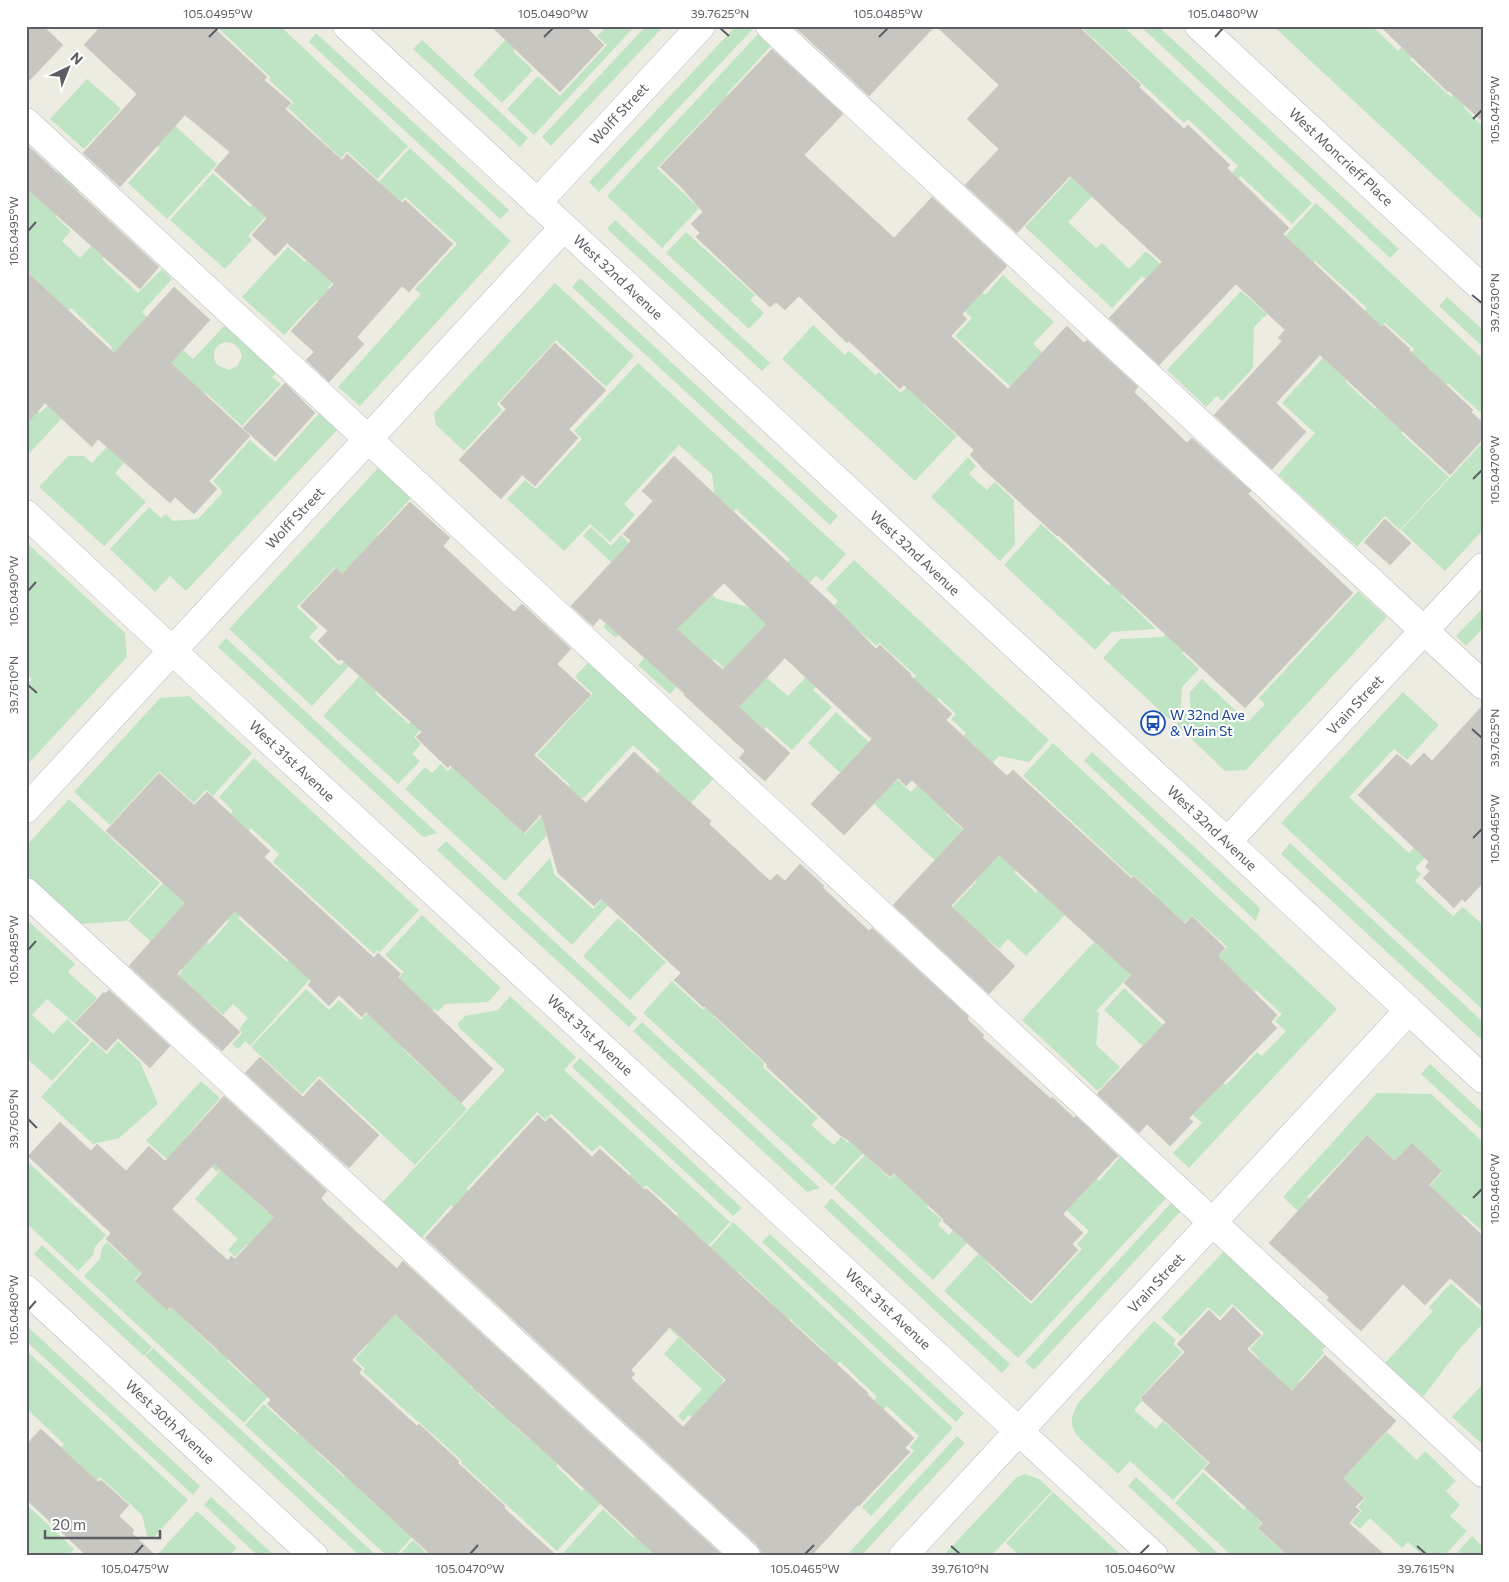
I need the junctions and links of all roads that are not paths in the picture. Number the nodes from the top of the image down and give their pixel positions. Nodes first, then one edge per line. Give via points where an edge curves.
1 (347, 26) edge
2 (701, 26) edge
3 (770, 26) edge
4 (1199, 26) edge
5 (26, 122) edge
6 (537, 203) junction
7 (564, 227) junction
8 (1483, 289) edge
9 (368, 438) junction
10 (26, 514) edge
11 (1483, 567) edge
12 (1424, 630) junction
13 (172, 650) junction
14 (1483, 685) edge
15 (26, 809) edge
16 (1227, 842) junction
17 (26, 892) edge
18 (1409, 1010) junction
19 (1483, 1079) edge
20 (1212, 1222) junction
21 (26, 1289) edge
22 (1019, 1431) junction
23 (1483, 1473) edge
24 (314, 1556) edge
25 (746, 1556) edge
26 (903, 1556) edge
27 (1154, 1556) edge

1 - 6 street, West 32nd Avenue
2 - 6 street, Wolff Street
3 - 12 street
4 - 8 street, West Moncrieff Place
5 - 9 street
6 - 7 street, West 32nd Avenue
7 - 9 street, Wolff Street
7 - 16 street, West 32nd Avenue
9 - 13 street, Wolff Street
9 - 20 street
10 - 13 street, West 31st Avenue
11 - 12 street, Vrain Street
12 - 14 street
12 - 16 street, Vrain Street
13 - 15 street, Wolff Street
13 - 22 street, West 31st Avenue
16 - 18 street, West 32nd Avenue
17 - 25 street
18 - 19 street, West 32nd Avenue
18 - 20 street, Vrain Street
20 - 22 street, Vrain Street
20 - 23 street
21 - 24 street, West 30th Avenue
22 - 26 street, Vrain Street
22 - 27 street, West 31st Avenue

